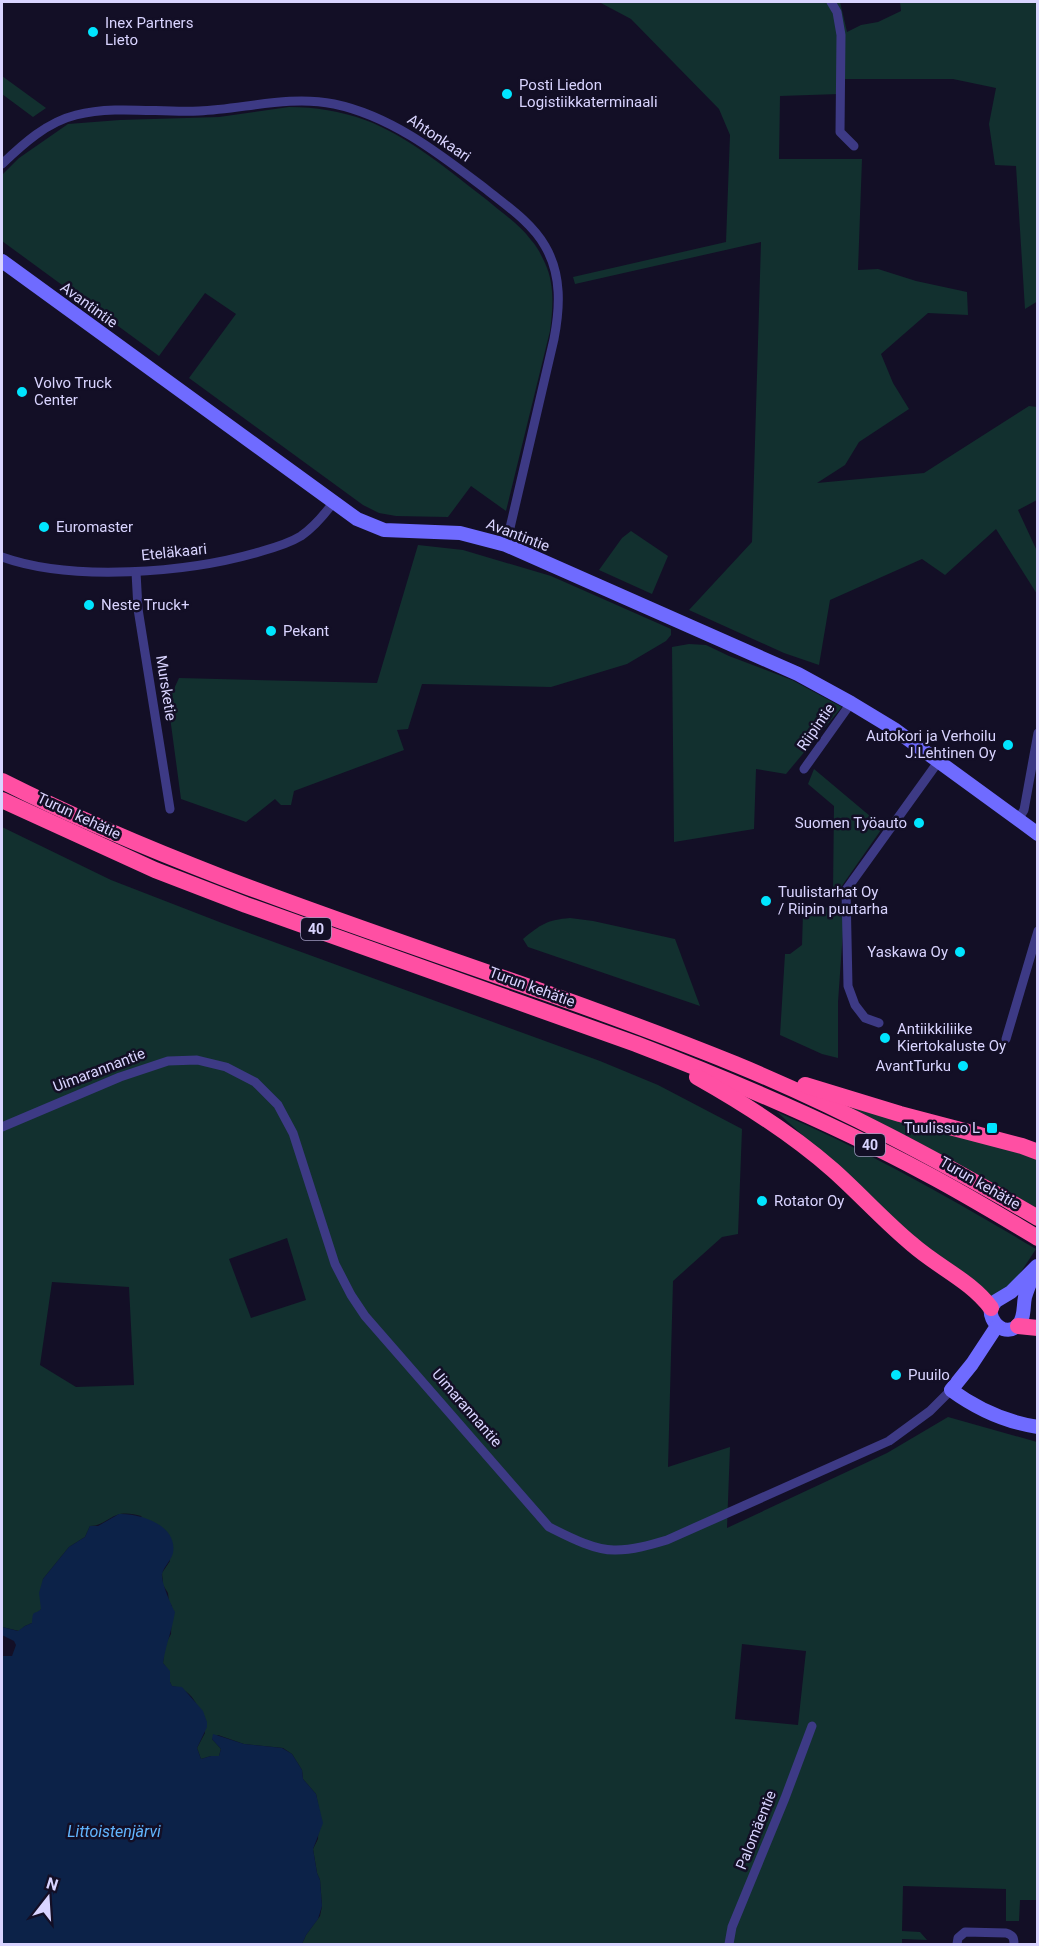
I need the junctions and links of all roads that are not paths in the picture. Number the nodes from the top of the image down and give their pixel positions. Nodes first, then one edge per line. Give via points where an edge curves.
1 (831, 2) edge
2 (854, 146) dead end
3 (2, 164) edge
4 (2, 261) edge
5 (333, 503) junction
6 (506, 545) junction
7 (2, 557) edge
8 (136, 572) junction
9 (851, 703) junction
10 (1038, 733) edge
11 (938, 762) junction
12 (804, 769) dead end
13 (2, 781) edge
14 (2, 800) edge
15 (170, 809) dead end
16 (1017, 821) junction
17 (1038, 834) edge
18 (1038, 931) edge
19 (879, 1023) dead end
20 (1006, 1038) dead end
21 (636, 1044) junction
22 (736, 1065) junction
23 (2, 1127) edge
24 (1038, 1152) edge
25 (1038, 1218) edge
26 (1038, 1238) edge
27 (1037, 1266) edge
28 (991, 1308) junction
29 (997, 1326) junction
30 (1018, 1326) junction
31 (1038, 1328) edge
32 (951, 1390) junction
33 (1038, 1427) edge
34 (812, 1726) dead end
35 (729, 1944) edge
36 (957, 1944) edge
37 (1014, 1944) edge

1 - 2 street via 841,35 840,132
3 - 6 street, Ahtonkaari via 51,124 76,115 201,111 296,100 356,110 435,151 521,218 545,246 557,280 559,316
4 - 5 street, Avantintie
5 - 6 street, Avantintie via 384,530 460,533
5 - 8 street, Eteläkaari via 302,536 271,548 217,563
6 - 9 street, Avantintie via 789,670
7 - 8 street, Eteläkaari via 52,569
8 - 15 street, Mursketie via 138,609
9 - 11 street, Avantintie
9 - 12 street, Riipintie
10 - 16 street via 1024,810
11 - 16 street, Avantintie
11 - 19 street via 846,890 848,986 865,1017
13 - 22 highway, Turun kehätie / 40 via 196,867
14 - 21 highway, Turun kehätie / 40 via 154,870
16 - 17 street, Avantintie
18 - 20 street
21 - 26 highway, Turun kehätie / 40 via 851,1136 928,1174
21 - 28 highway via 713,1086 803,1145 912,1245 979,1293
22 - 24 highway
22 - 25 highway, Turun kehätie / 40 via 874,1128
23 - 32 street, Uimarannantie via 168,1061 197,1060 226,1067 255,1082 278,1105 294,1133 335,1264 365,1316 549,1527 576,1541 614,1551 667,1540 889,1441
27 - 28 street
27 - 30 street
28 - 29 street via 991,1319
29 - 30 street
29 - 32 street, Uimarannantie
30 - 31 highway
32 - 33 street via 983,1411
34 - 35 street, Palomäentie via 732,1927
36 - 37 street via 965,1932 1006,1933 1014,1938

